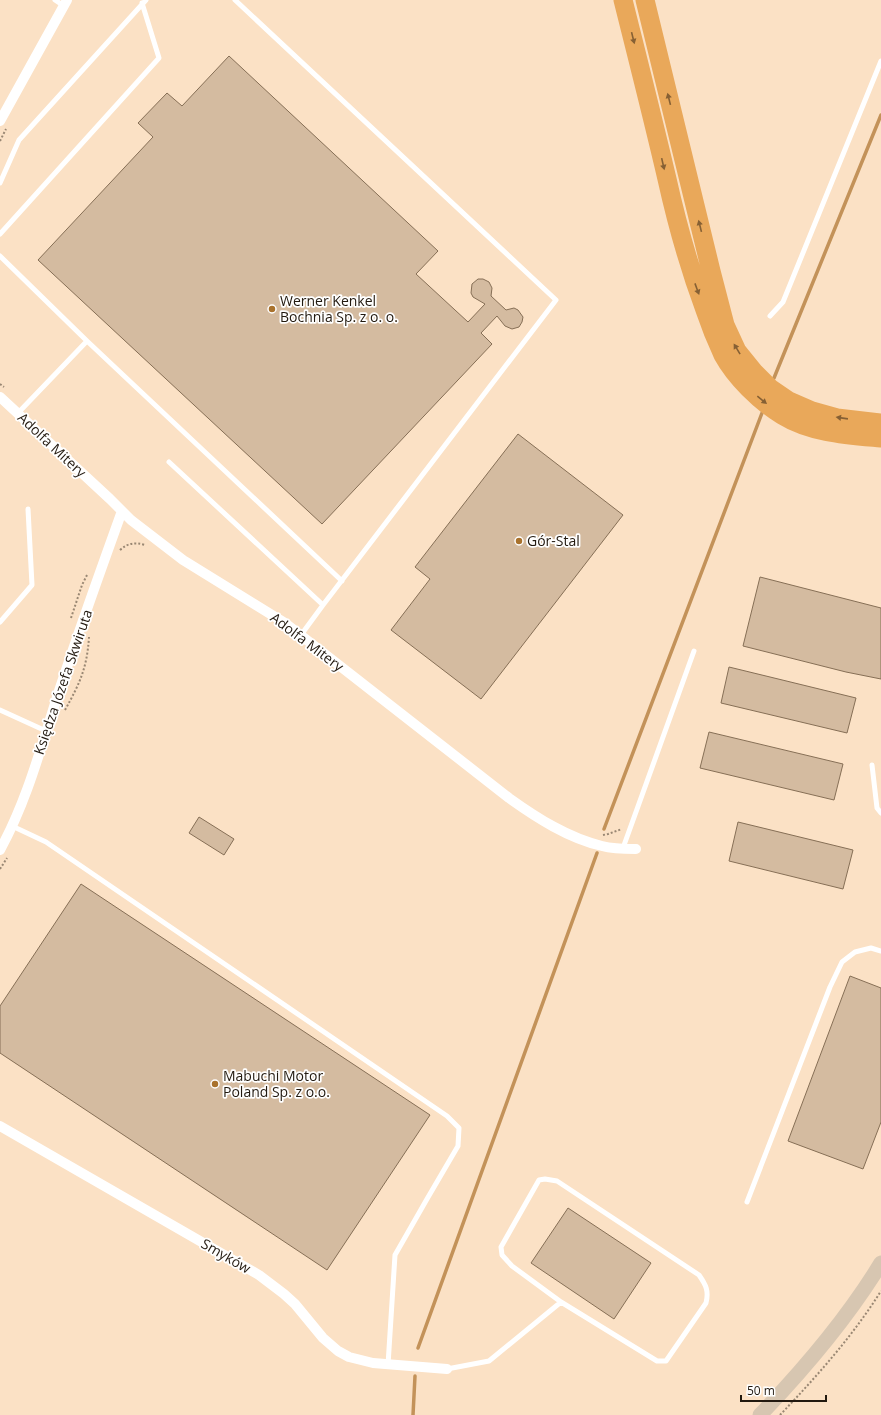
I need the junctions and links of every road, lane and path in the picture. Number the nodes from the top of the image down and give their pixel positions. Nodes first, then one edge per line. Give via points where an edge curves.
1 (55, 0) edge
2 (235, 0) edge
3 (623, 0) edge
4 (645, 0) edge
5 (144, 1) edge
6 (66, 3) edge
7 (881, 61) edge
8 (0, 121) edge
9 (0, 183) edge
10 (0, 234) edge
11 (0, 256) edge
12 (770, 316) dead end
13 (87, 341) junction
14 (0, 396) edge
15 (18, 413) junction
16 (881, 423) edge
17 (881, 438) edge
18 (169, 462) dead end
19 (28, 509) dead end
20 (122, 511) junction
21 (152, 548) dead end
22 (119, 551) dead end
23 (342, 581) junction
24 (323, 604) junction
25 (0, 622) edge
26 (90, 634) dead end
27 (301, 636) junction
28 (694, 651) dead end
29 (0, 710) edge
30 (62, 715) dead end
31 (46, 731) junction
32 (872, 765) dead end
33 (881, 813) edge
34 (12, 826) junction
35 (623, 848) junction
36 (636, 850) dead end
37 (5, 851) edge
38 (0, 869) edge
39 (881, 951) edge
40 (0, 1126) edge
41 (747, 1202) dead end
42 (881, 1263) edge
43 (561, 1302) junction
44 (388, 1365) junction
45 (447, 1369) joint
46 (760, 1415) edge

1 - 6 lane
2 - 23 lane via 556,300
3 -> 17 highway via 681,239 723,355 750,389 782,415 806,426 829,432
16 -> 4 highway via 837,418 789,401 770,388 737,351 725,325
5 - 9 lane via 19,140
5 - 10 lane via 159,58
6 - 8 street
7 - 12 lane via 783,302
11 - 13 lane
13 - 15 lane
13 - 23 lane
14 - 15 street, Adolfa Mitery
15 - 20 street, Adolfa Mitery
18 - 24 lane
19 - 25 lane via 32,585
20 - 27 street, Adolfa Mitery via 182,560 266,611
20 - 31 street, Księdza Józefa Skwiruta
21 - 22 path via 134,543
23 - 24 lane
24 - 27 lane
26 - 30 path via 88,655 81,680
27 - 35 street, Adolfa Mitery via 532,815 574,836 602,846
28 - 35 lane
29 - 31 lane
31 - 34 street, Księdza Józefa Skwiruta
32 - 33 lane via 877,808
34 - 37 street, Księdza Józefa Skwiruta
34 - 44 lane via 46,842 447,1116 459,1128 458,1146 395,1255
35 - 36 street, Adolfa Mitery
37 - 38 path
39 - 41 lane via 871,948 855,952 842,962
40 - 44 street, Smyków via 259,1275 295,1304 323,1338 338,1351 349,1357
42 - 46 main road via 838,1327
43 - 43 lane via 657,1362 666,1360 706,1302 708,1294 706,1285 699,1275 557,1181 545,1179 539,1180 501,1247 502,1255 512,1266
43 - 45 lane via 489,1361
44 - 45 street, Smyków

